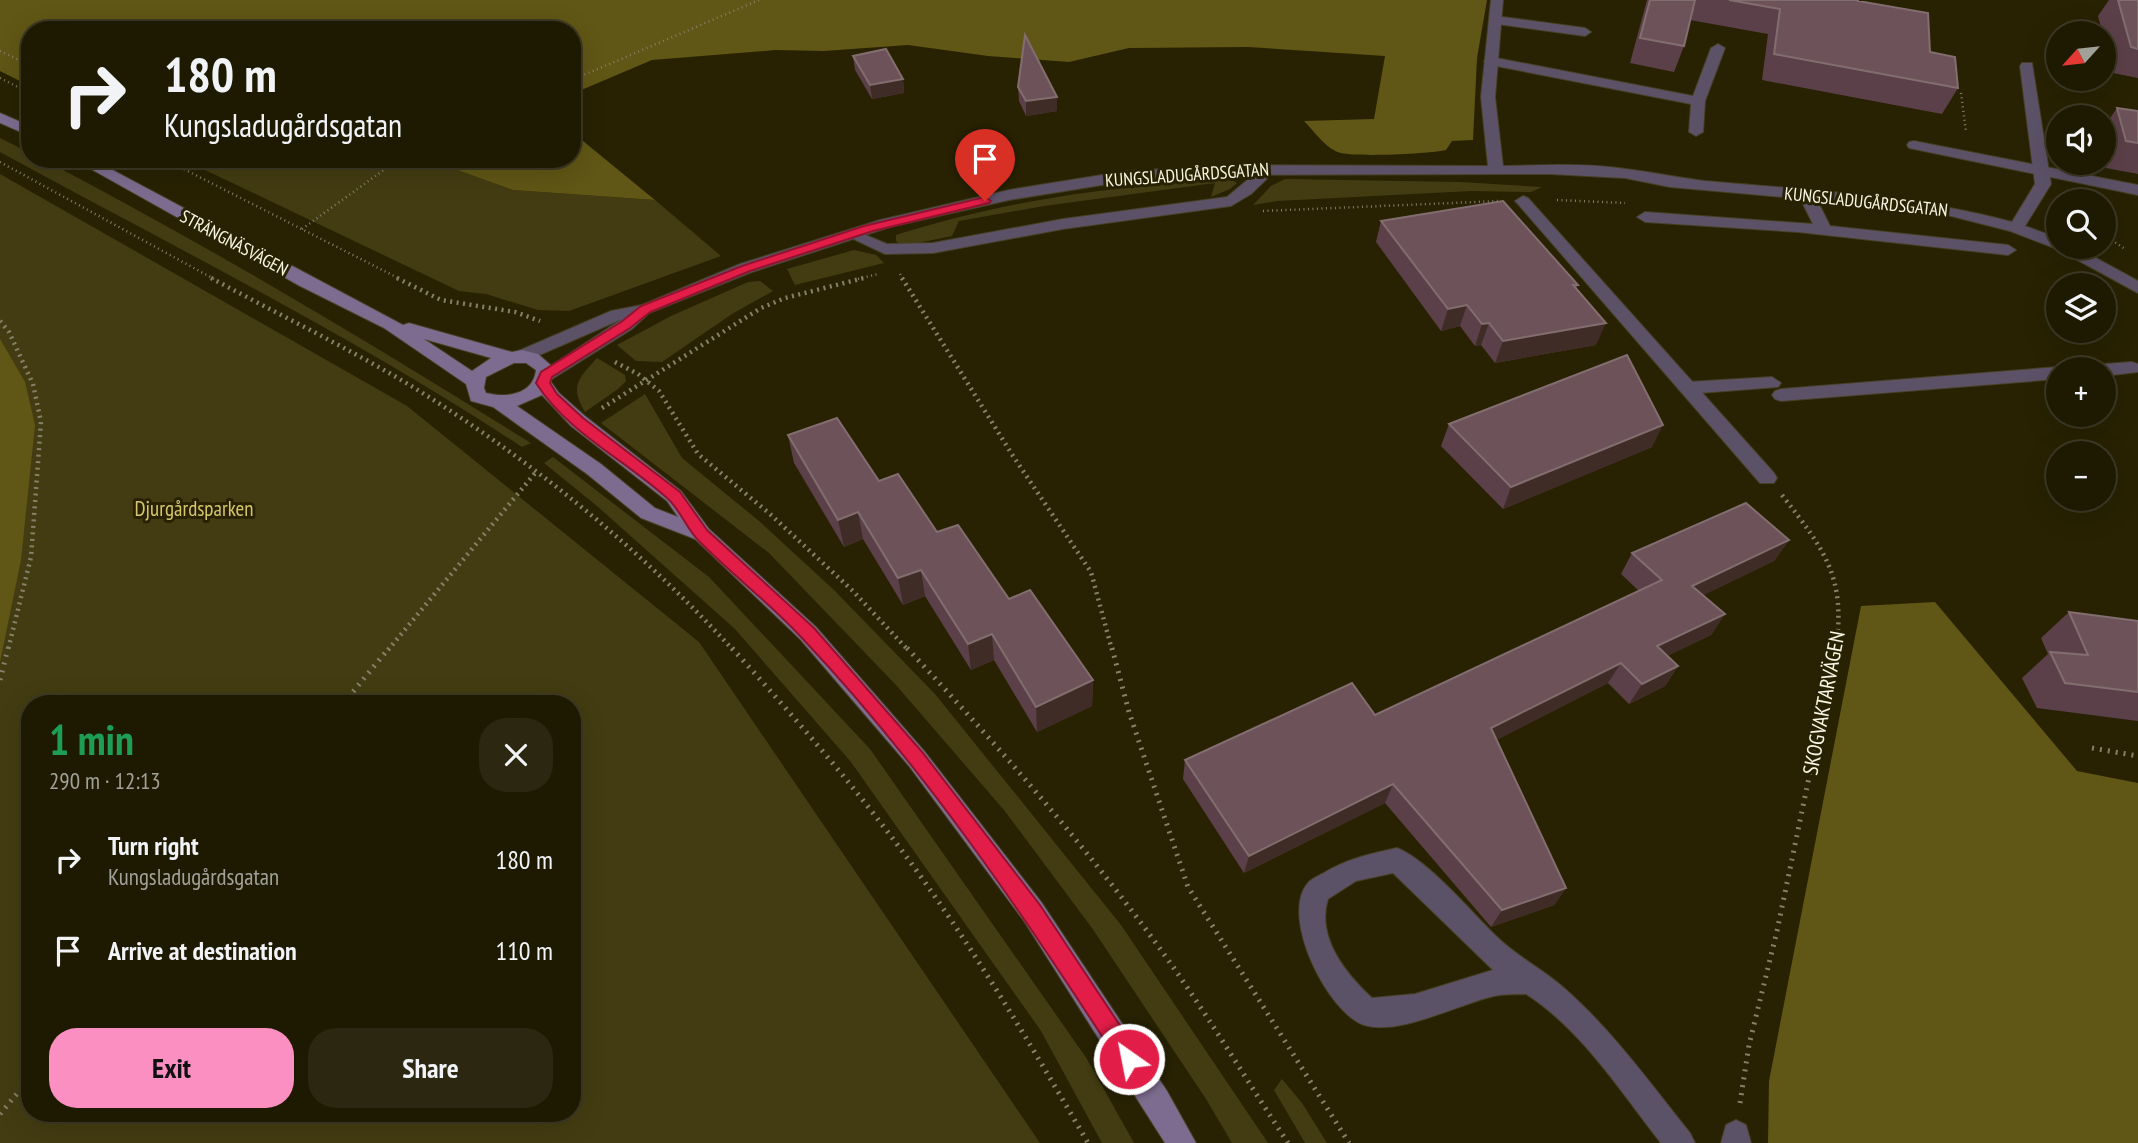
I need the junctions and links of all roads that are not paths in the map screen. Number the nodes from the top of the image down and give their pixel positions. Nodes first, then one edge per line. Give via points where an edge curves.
1 (1497, 0) edge
2 (1495, 20) junction
3 (1585, 32) dead end
4 (1718, 48) dead end
5 (1491, 61) junction
6 (2027, 66) dead end
7 (1698, 101) junction
8 (0, 117) edge
9 (21, 128) edge
10 (1696, 132) dead end
11 (1914, 145) dead end
12 (97, 168) edge
13 (1268, 170) junction
14 (1496, 171) junction
15 (2041, 171) junction
16 (2138, 190) edge
17 (1806, 194) junction
18 (1522, 201) road end
19 (1645, 217) dead end
20 (2015, 228) junction
21 (1824, 230) junction
22 (851, 234) junction
23 (2046, 240) edge
24 (2008, 250) dead end
25 (2086, 259) edge
26 (2138, 288) edge
27 (646, 309) junction
28 (390, 324) junction
29 (516, 357) junction
30 (2132, 368) dead end
31 (2116, 369) edge
32 (2046, 374) edge
33 (545, 379) junction
34 (474, 381) junction
35 (1687, 388) junction
36 (500, 403) junction
37 (1767, 478) road end
38 (702, 534) junction
39 (1530, 980) junction
40 (1181, 1143) edge
41 (1680, 1143) edge

1 - 2 street
2 - 3 street
2 - 5 street
4 - 7 street
5 - 7 street
5 - 14 street via 1488,97
6 - 15 street
7 - 10 street
8 - 9 main road
11 - 15 street
12 - 28 main road, STRÄNGNÄSVÄGEN
13 - 14 street, KUNGSLADUGÅRDSGATAN
13 - 22 street, KUNGSLADUGÅRDSGATAN via 1127,176 1009,195
13 - 22 street via 1231,201 933,248 885,249
14 - 17 street, KUNGSLADUGÅRDSGATAN via 1553,183 1634,187 1670,182
15 - 16 street
15 - 20 street via 2043,184
17 - 20 street, KUNGSLADUGÅRDSGATAN via 1952,211
17 - 21 street
18 - 35 street
19 - 21 street
20 - 23 street, KUNGSLADUGÅRDSGATAN
21 - 24 street
22 - 27 street, KUNGSLADUGÅRDSGATAN via 746,268
25 - 26 street
27 - 29 street, KUNGSLADUGÅRDSGATAN via 617,315
27 - 33 street, KUNGSLADUGÅRDSGATAN
28 - 29 main road, STRÄNGNÄSVÄGEN
28 - 34 main road, STRÄNGNÄSVÄGEN
29 - 33 main road via 540,362
29 - 34 main road via 488,366
30 - 31 street
32 - 35 street via 1777,389
33 - 36 main road via 526,397
33 - 38 main road via 552,397 674,496
34 - 36 main road, STRÄNGNÄSVÄGEN via 478,397
35 - 37 street
36 - 38 main road via 648,513
38 - 40 main road via 808,633 917,759 1033,912
39 - 39 street via 1504,963 1437,893 1397,860 1350,870 1317,891 1310,916 1327,967 1367,1012 1397,1012 1488,984
39 - 41 street via 1553,996 1609,1056

